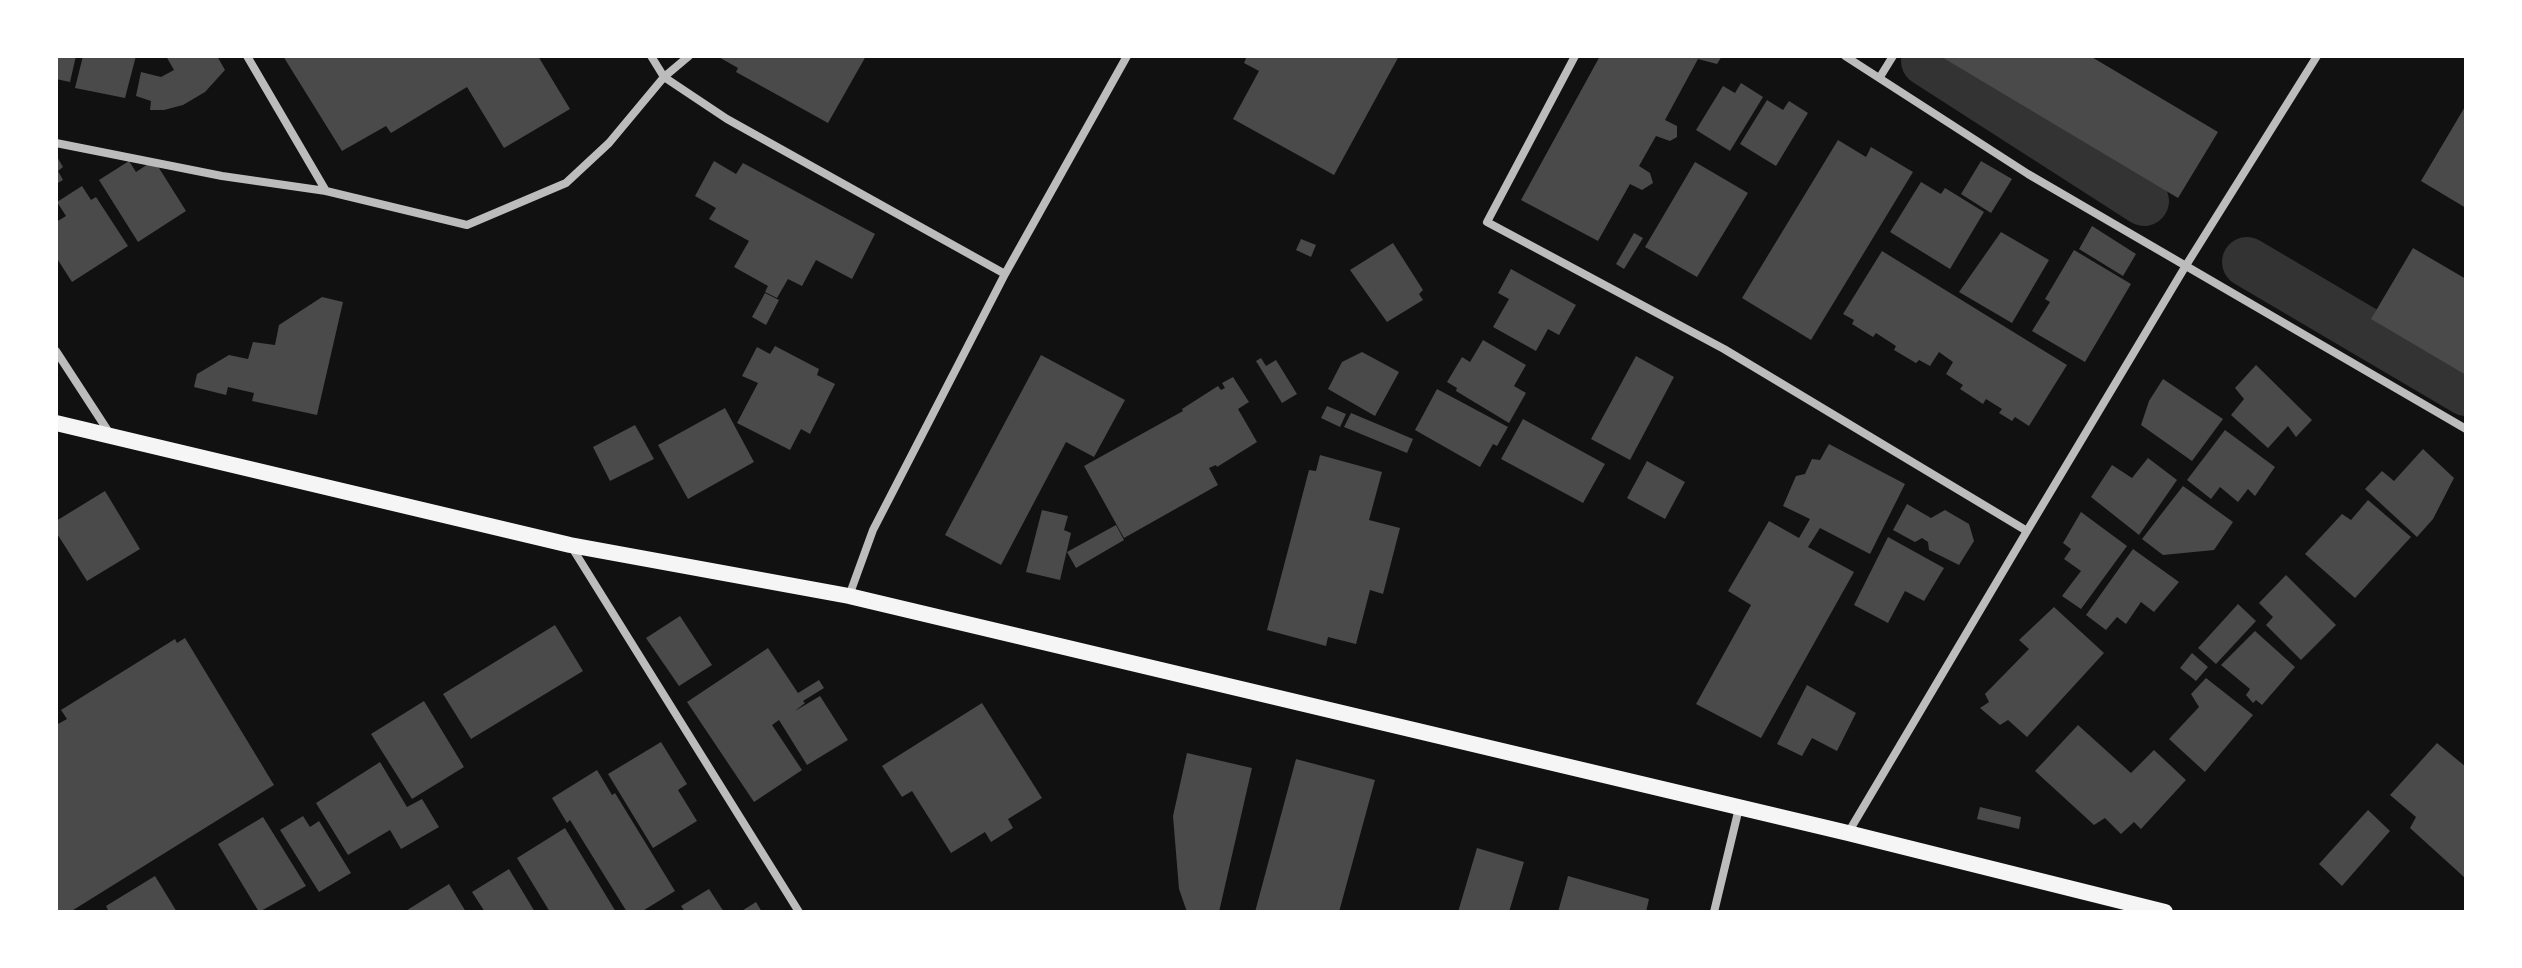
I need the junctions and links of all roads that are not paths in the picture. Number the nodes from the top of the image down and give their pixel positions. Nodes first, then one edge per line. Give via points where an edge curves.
1 (247, 56) edge
2 (651, 56) edge
3 (689, 56) edge
4 (1127, 56) edge
5 (1575, 56) edge
6 (1845, 56) edge
7 (1893, 56) edge
8 (2317, 56) edge
9 (664, 77) junction
10 (1880, 77) junction
11 (56, 143) edge
12 (326, 191) junction
13 (2185, 267) junction
14 (1005, 274) junction
15 (56, 351) edge
16 (56, 423) edge
17 (2466, 429) edge
18 (111, 434) junction
19 (2027, 531) junction
20 (570, 545) junction
21 (849, 596) junction
22 (1739, 807) junction
23 (1848, 833) junction
24 (799, 912) edge
25 (1714, 912) edge
26 (2165, 912) edge

1 - 12 street
2 - 9 street
3 - 9 street
4 - 14 street
5 - 19 street via 1487,222 1724,349
6 - 10 street
7 - 10 street
8 - 13 street
9 - 12 street via 609,143 566,183 467,225
9 - 14 street via 727,119
10 - 13 street via 2028,174
11 - 12 street
13 - 17 street
13 - 19 street
14 - 21 street via 873,530
15 - 18 street
16 - 18 main road
18 - 20 main road
19 - 23 street
20 - 21 main road
20 - 24 street
21 - 22 main road
22 - 23 main road
22 - 25 street
23 - 26 main road

